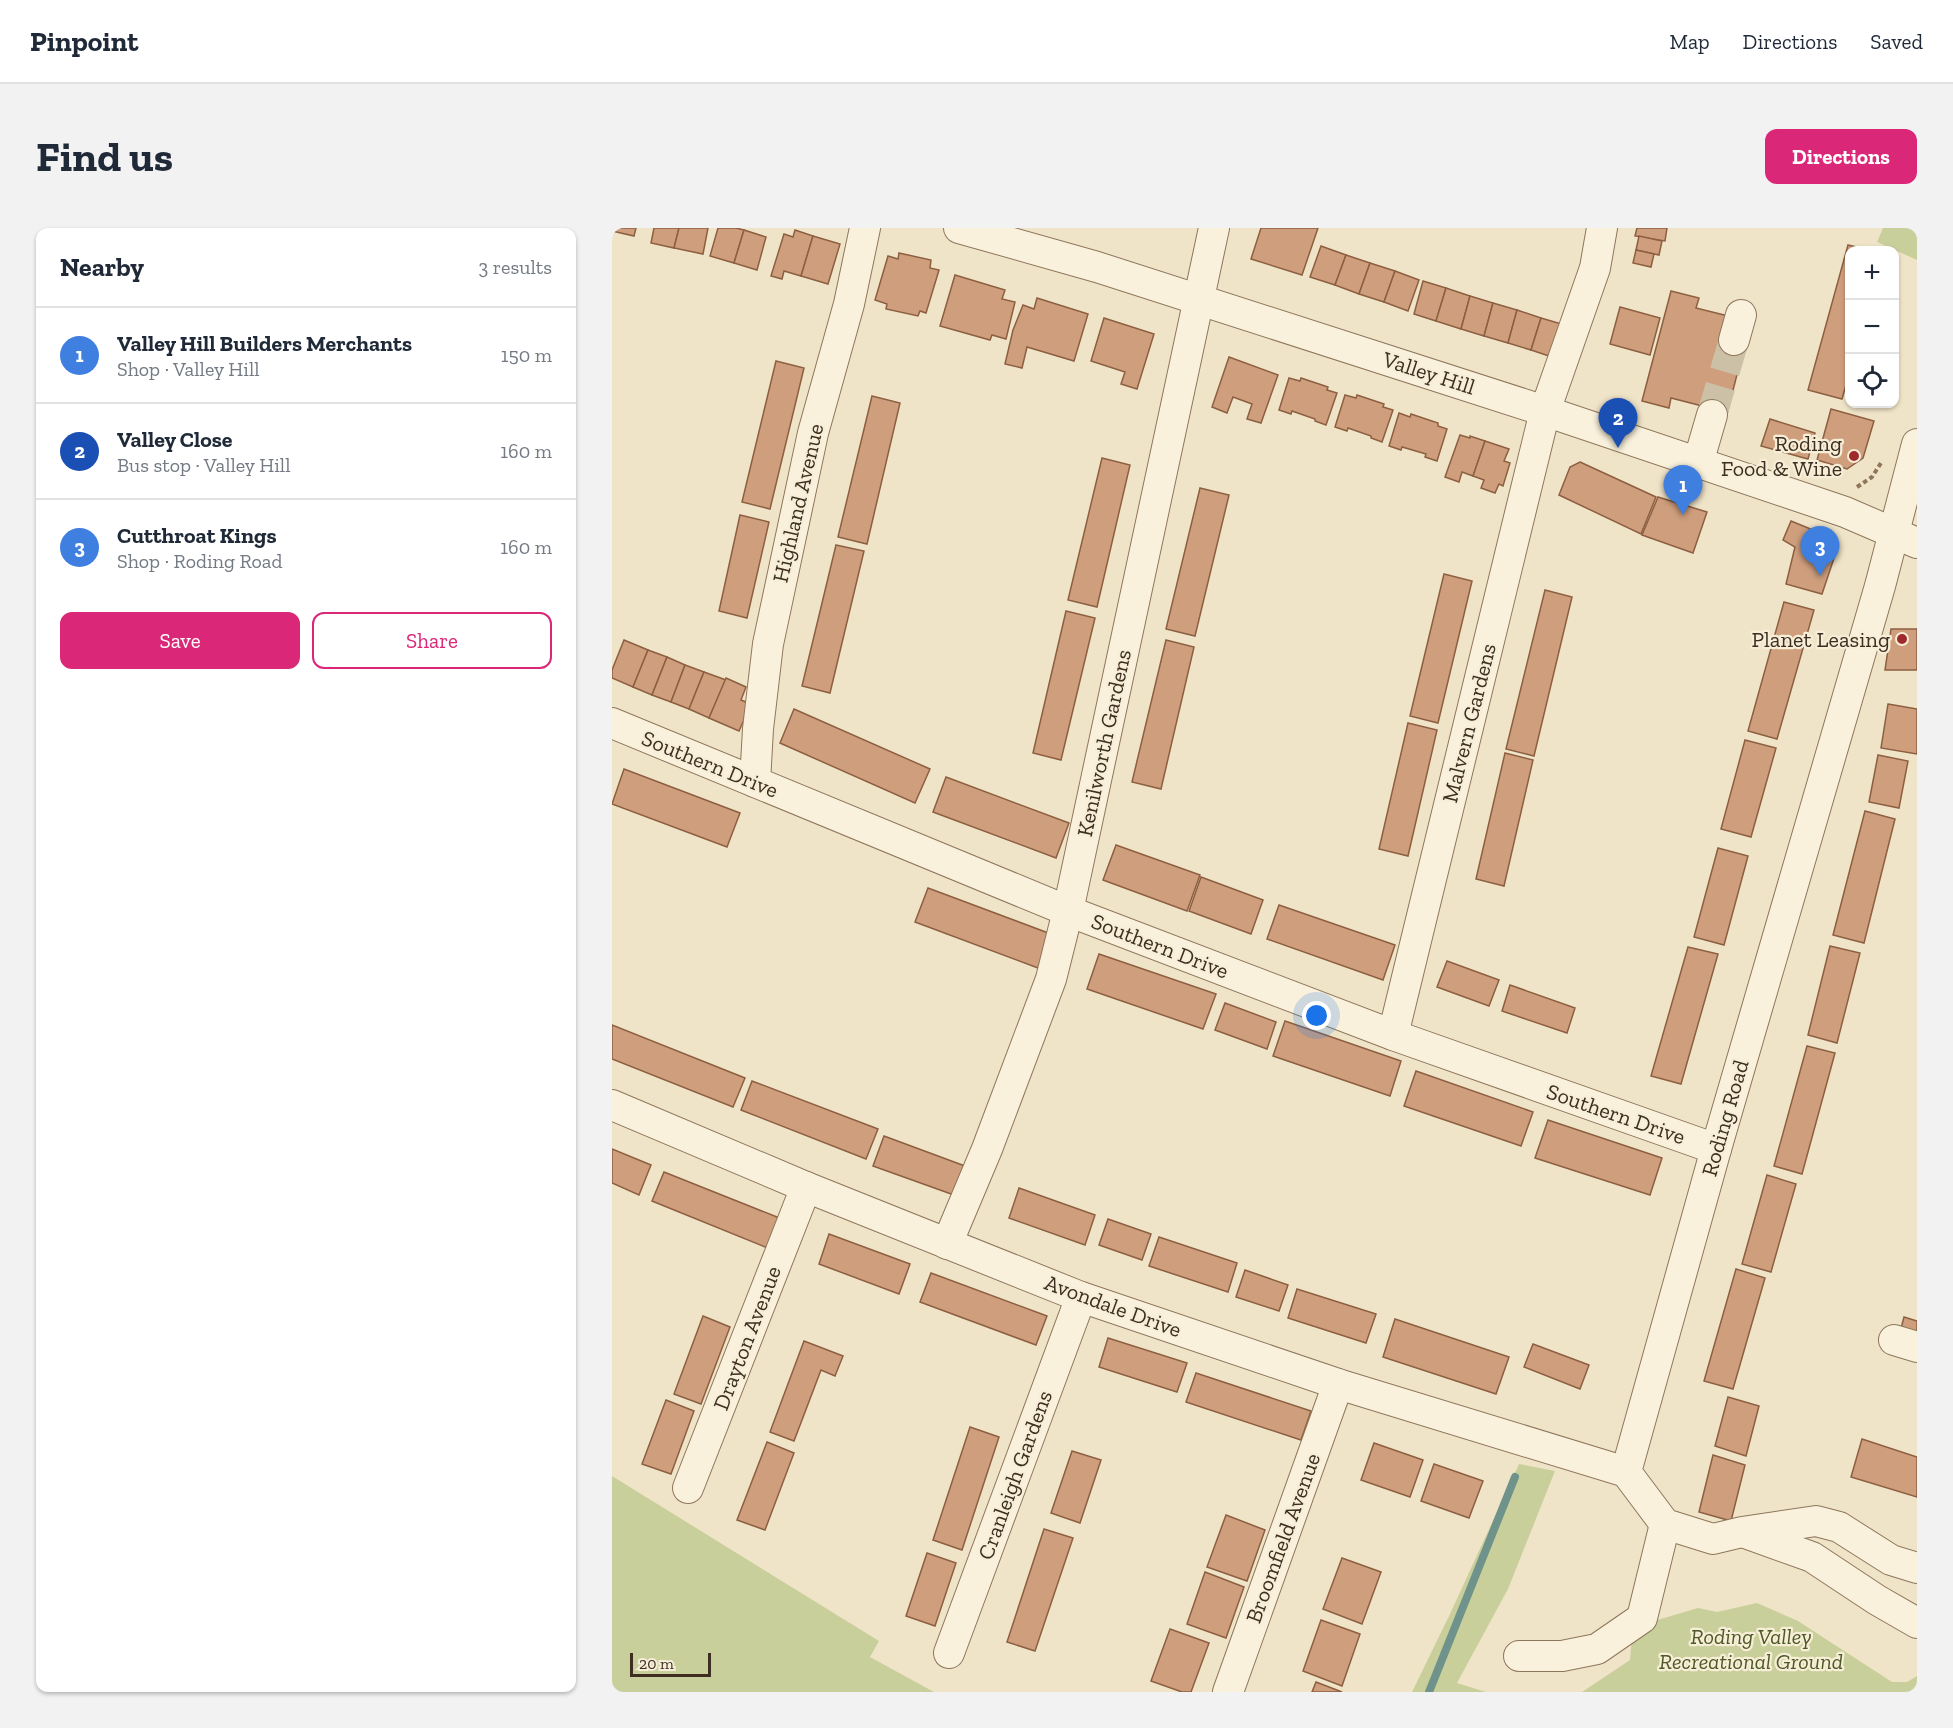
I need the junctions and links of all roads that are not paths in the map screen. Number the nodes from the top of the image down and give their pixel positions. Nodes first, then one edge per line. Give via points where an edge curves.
1 (865, 228) edge
2 (959, 228) edge
3 (1214, 228) edge
4 (1602, 228) edge
5 (1199, 300) junction
6 (1545, 411) junction
7 (1712, 414) tunnel mouth
8 (1917, 444) edge
9 (1698, 463) junction
10 (1905, 537) edge
11 (612, 723) edge
12 (755, 782) junction
13 (1068, 911) junction
14 (1393, 1035) junction
15 (612, 1105) edge
16 (1716, 1149) junction
17 (806, 1187) junction
18 (947, 1244) junction
19 (1081, 1297) junction
20 (1338, 1384) junction
21 (1626, 1473) junction
22 (688, 1488) dead end
23 (1665, 1524) junction
24 (1742, 1532) junction
25 (1917, 1568) edge
26 (1917, 1623) edge
27 (949, 1653) dead end
28 (1519, 1656) dead end
29 (1228, 1692) edge

1 - 12 street, Highland Avenue via 849,304 813,433 768,644
2 - 5 street, Valley Hill
3 - 5 street, Kenilworth Gardens
4 - 6 street, Malvern Gardens via 1595,268
5 - 6 street, Valley Hill
5 - 13 street, Kenilworth Gardens
6 - 9 street, Valley Hill
6 - 14 street, Malvern Gardens
7 - 9 street
8 - 10 street, Roding Road
9 - 10 street, Valley Hill
10 - 16 street, Roding Road via 1876,598
11 - 12 street, Southern Drive
12 - 13 street, Southern Drive
13 - 14 street, Southern Drive
13 - 18 street, Kenilworth Gardens via 1051,979
14 - 16 street, Southern Drive
15 - 17 street, Avondale Drive
16 - 21 street, Roding Road
17 - 18 street, Avondale Drive
17 - 22 street, Drayton Avenue
18 - 19 street, Avondale Drive
19 - 20 street, Avondale Drive
19 - 27 street, Cranleigh Gardens
20 - 21 street, Avondale Drive
20 - 29 street, Broomfield Avenue
21 - 23 street
23 - 24 street via 1713,1539
23 - 28 street via 1642,1618 1597,1649 1562,1656
24 - 25 street via 1816,1521 1839,1527 1891,1560
24 - 26 street via 1812,1557

